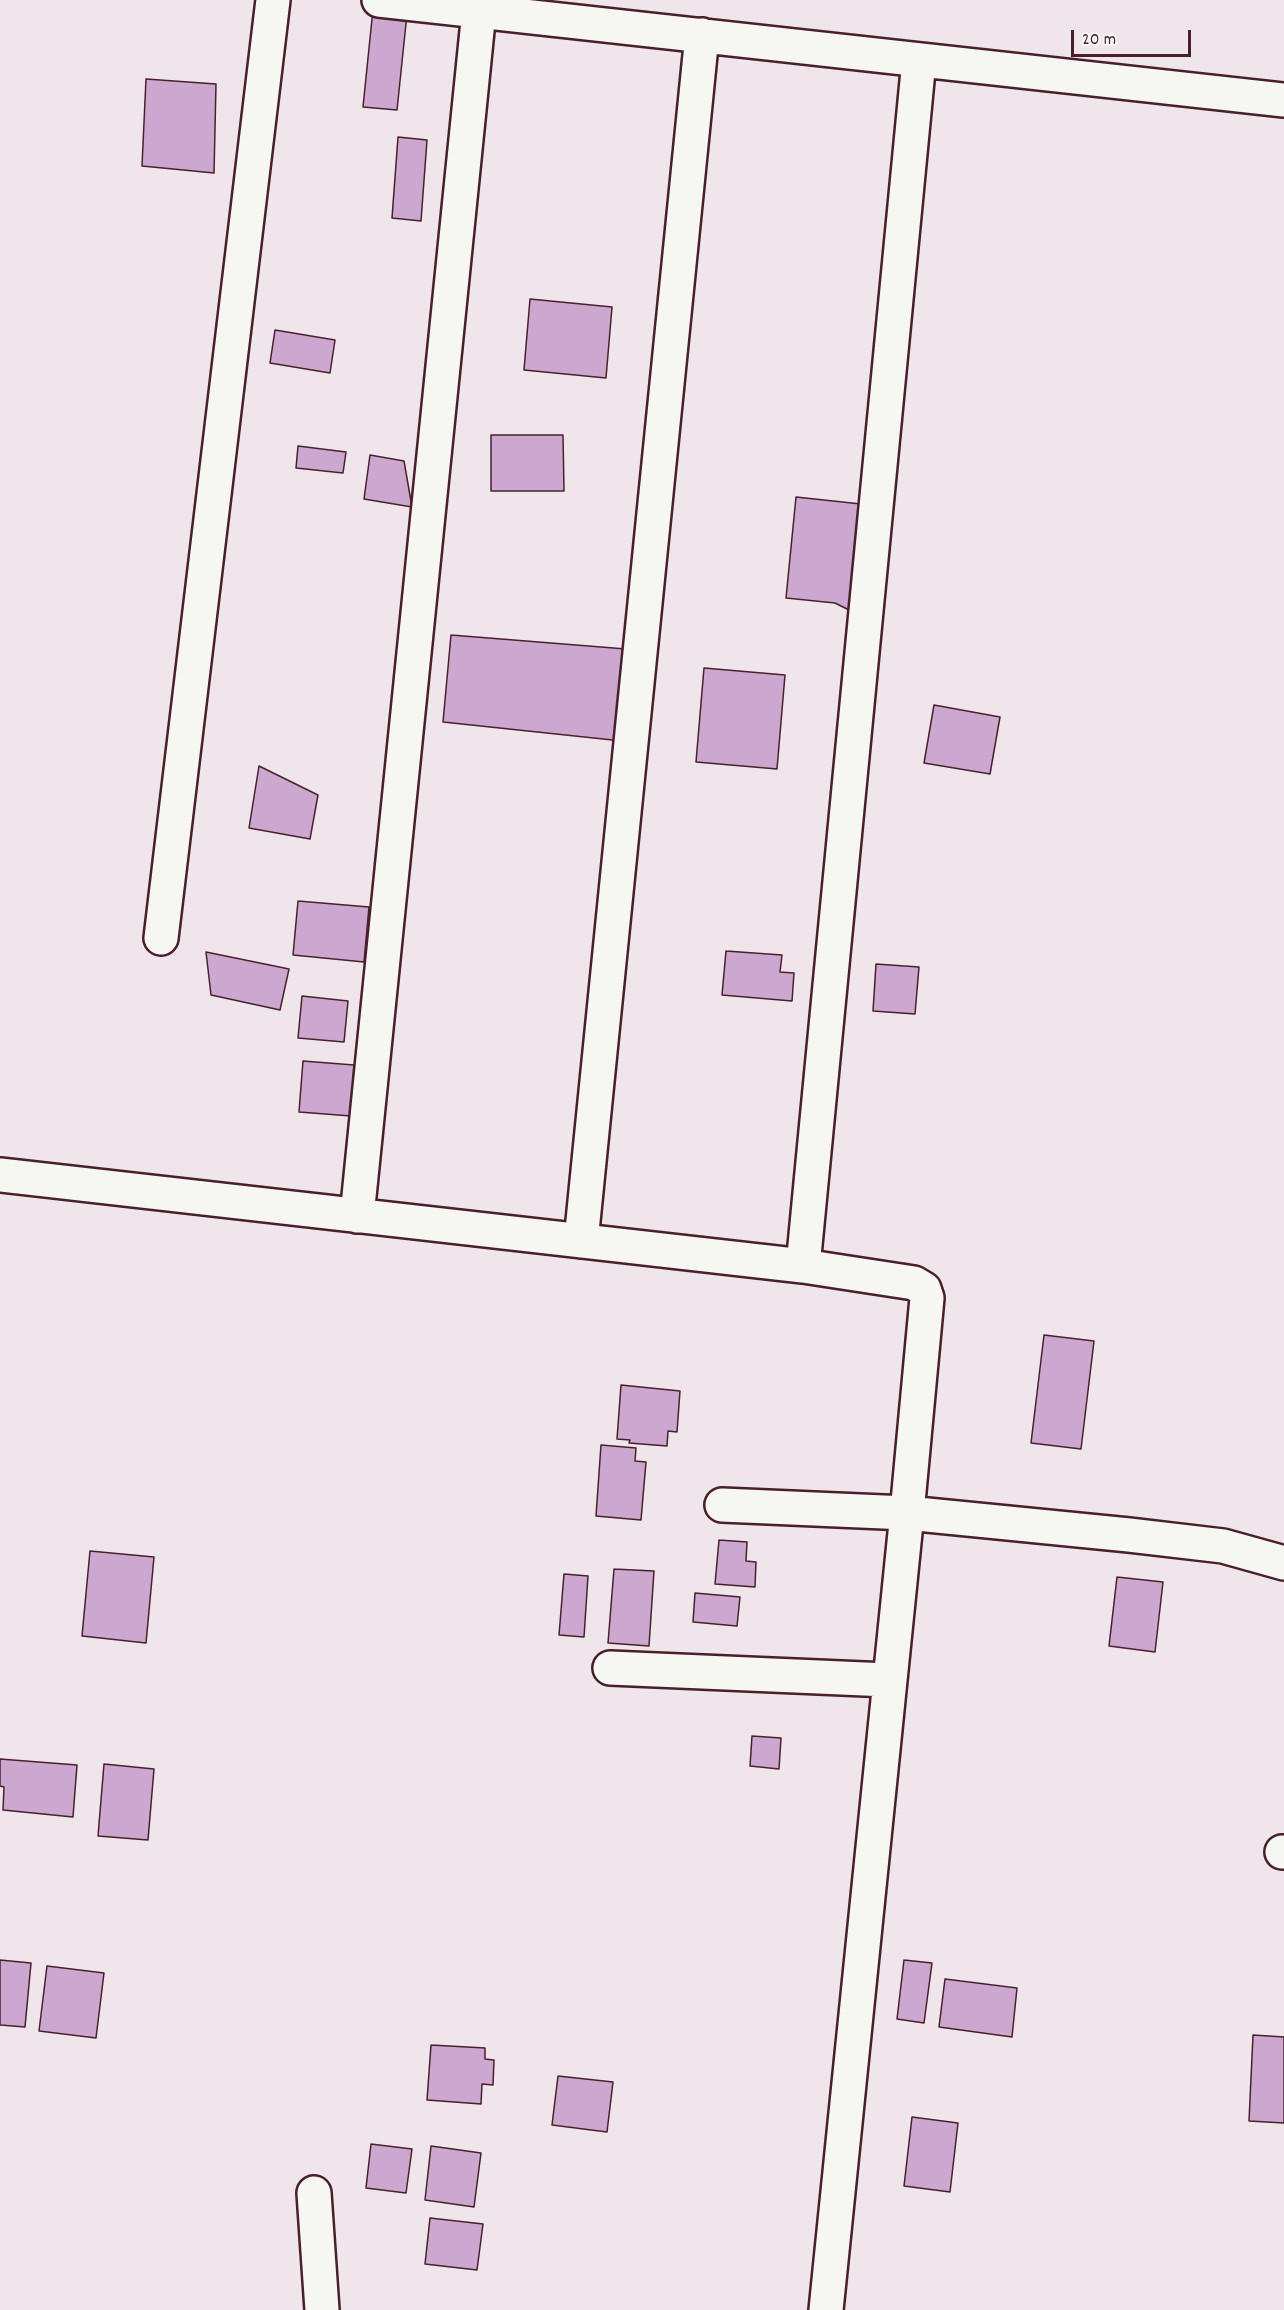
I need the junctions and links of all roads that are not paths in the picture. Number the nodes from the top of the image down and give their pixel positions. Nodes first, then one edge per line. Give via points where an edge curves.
1 (273, 0) edge
2 (379, 0) edge
3 (479, 11) junction
4 (702, 35) junction
5 (919, 60) junction
6 (1284, 100) edge
7 (161, 938) dead end
8 (0, 1175) edge
9 (357, 1216) junction
10 (580, 1241) junction
11 (803, 1266) junction
12 (722, 1504) dead end
13 (907, 1513) junction
14 (1284, 1563) edge
15 (610, 1668) dead end
16 (888, 1680) junction
17 (314, 2193) dead end
18 (322, 2310) edge
19 (826, 2310) edge

1 - 7 street
2 - 3 street
3 - 4 street
3 - 9 street
4 - 5 street
4 - 10 street
5 - 6 street
5 - 11 street
8 - 9 street
9 - 10 street
10 - 11 street
11 - 13 street via 914,1282 926,1294
12 - 13 street
13 - 14 street via 1224,1546
13 - 16 street
15 - 16 street
16 - 19 street
17 - 18 street

